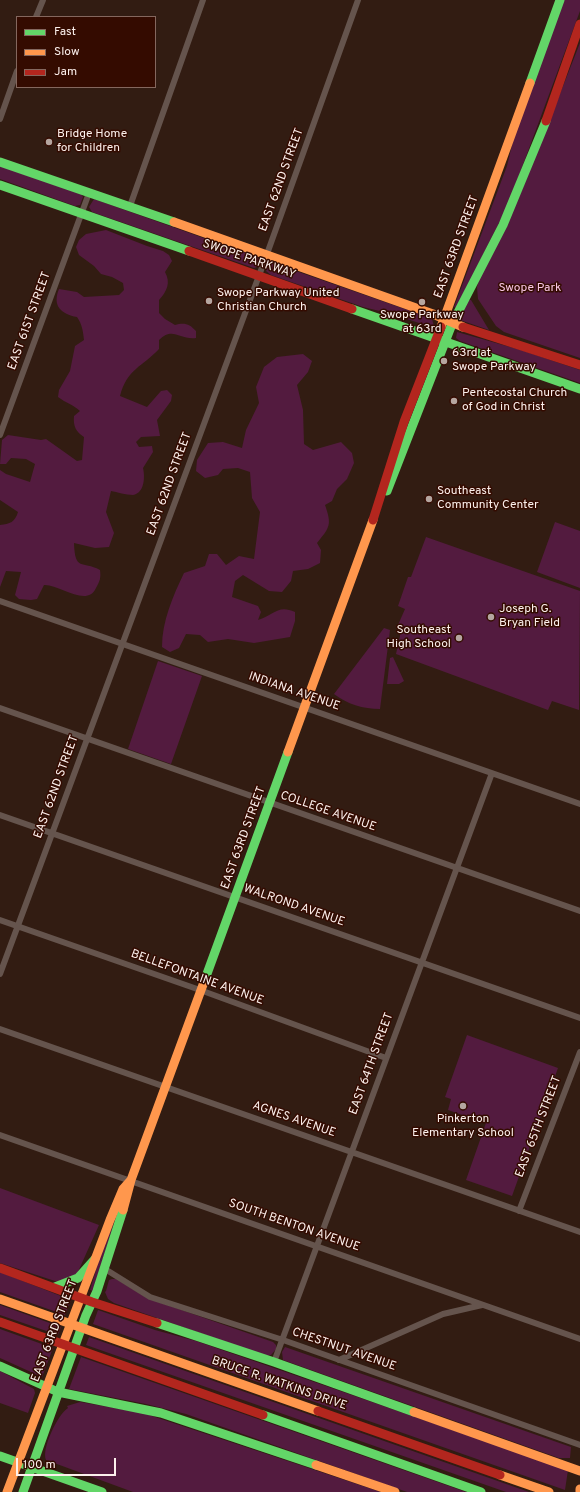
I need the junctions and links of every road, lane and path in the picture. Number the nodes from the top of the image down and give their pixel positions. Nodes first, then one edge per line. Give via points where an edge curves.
1 (42, 0) edge
2 (203, 0) edge
3 (358, 0) edge
4 (560, 0) edge
5 (36, 16) edge
6 (580, 24) edge
7 (16, 74) edge
8 (0, 119) edge
9 (0, 162) edge
10 (0, 185) edge
11 (89, 193) junction
12 (130, 206) junction
13 (81, 214) junction
14 (267, 254) junction
15 (259, 277) junction
16 (443, 319) junction
17 (452, 323) junction
18 (436, 339) junction
19 (445, 342) junction
20 (580, 366) edge
21 (580, 389) edge
22 (0, 435) edge
23 (379, 504) junction
24 (0, 601) edge
25 (122, 644) junction
26 (0, 708) edge
27 (304, 708) junction
28 (87, 739) junction
29 (492, 773) junction
30 (270, 803) junction
31 (580, 804) edge
32 (0, 815) edge
33 (52, 833) junction
34 (456, 868) junction
35 (235, 897) junction
36 (580, 911) edge
37 (0, 920) edge
38 (17, 926) junction
39 (421, 963) junction
40 (0, 974) edge
41 (200, 990) junction
42 (580, 1018) edge
43 (0, 1029) edge
44 (580, 1052) edge
45 (386, 1058) junction
46 (165, 1086) junction
47 (0, 1135) edge
48 (351, 1152) junction
49 (130, 1180) junction
50 (519, 1211) junction
51 (580, 1232) edge
52 (318, 1247) junction
53 (95, 1259) junction
54 (0, 1268) edge
55 (105, 1269) junction
56 (54, 1287) junction
57 (80, 1296) junction
58 (0, 1299) edge
59 (92, 1302) junction
60 (483, 1305) junction
61 (0, 1322) edge
62 (580, 1339) edge
63 (283, 1340) junction
64 (339, 1360) junction
65 (274, 1362) junction
66 (0, 1366) edge
67 (47, 1387) junction
68 (58, 1392) junction
69 (580, 1445) edge
70 (0, 1456) edge
71 (19, 1463) junction
72 (32, 1467) junction
73 (580, 1471) edge
74 (7, 1492) edge
75 (23, 1492) edge
76 (102, 1492) edge
77 (395, 1492) edge
78 (481, 1492) edge
79 (549, 1492) edge

1 - 5 street
2 - 12 street
3 - 14 street, EAST 62ND STREET
4 - 16 main road, EAST 63RD STREET
6 - 17 main road, EAST 63RD STREET via 516,196
7 - 8 street
9 - 11 main road, SWOPE PARKWAY
10 - 13 main road, SWOPE PARKWAY
11 - 12 main road, SWOPE PARKWAY
11 - 13 street, EAST 61ST STREET
12 - 14 main road, SWOPE PARKWAY
13 - 15 main road, SWOPE PARKWAY
13 - 22 street, EAST 61ST STREET
14 - 15 street, EAST 62ND STREET
14 - 16 main road, SWOPE PARKWAY
15 - 18 main road, SWOPE PARKWAY
15 - 25 street, EAST 62ND STREET
16 - 17 main road, SWOPE PARKWAY
16 - 18 main road, EAST 63RD STREET
17 - 19 main road, EAST 63RD STREET
17 - 20 main road, SWOPE PARKWAY
18 - 19 main road, SWOPE PARKWAY
18 - 23 main road, EAST 63RD STREET via 403,424
19 - 21 main road, SWOPE PARKWAY
19 - 23 main road, EAST 63RD STREET via 410,437
23 - 27 main road, EAST 63RD STREET
24 - 25 street, INDIANA AVENUE
25 - 27 street, INDIANA AVENUE
25 - 28 street, EAST 62ND STREET
26 - 28 street, COLLEGE AVENUE
27 - 29 street, INDIANA AVENUE
27 - 30 main road, EAST 63RD STREET
28 - 30 street, COLLEGE AVENUE
28 - 33 street, EAST 62ND STREET
29 - 31 street, INDIANA AVENUE
29 - 34 street, EAST 64TH STREET
30 - 34 street, COLLEGE AVENUE
30 - 35 main road, EAST 63RD STREET
32 - 33 street, WALROND AVENUE
33 - 35 street, WALROND AVENUE
33 - 38 street, EAST 62ND STREET
34 - 36 street, COLLEGE AVENUE
34 - 39 street, EAST 64TH STREET
35 - 39 street, WALROND AVENUE
35 - 41 main road, EAST 63RD STREET
37 - 38 street, BELLEFONTAINE AVENUE
38 - 40 street, EAST 62ND STREET
38 - 41 street, BELLEFONTAINE AVENUE
39 - 42 street, WALROND AVENUE
39 - 45 street, EAST 64TH STREET
41 - 45 street, BELLEFONTAINE AVENUE
41 - 46 main road, EAST 63RD STREET
43 - 46 street, AGNES AVENUE
44 - 50 street, EAST 65TH STREET
45 - 48 street, EAST 64TH STREET
46 - 48 street, AGNES AVENUE
46 - 49 main road, EAST 63RD STREET
47 - 49 street, SOUTH BENTON AVENUE
48 - 50 street, AGNES AVENUE
48 - 52 street, EAST 64TH STREET
49 - 52 street, SOUTH BENTON AVENUE
49 - 53 main road, EAST 63RD STREET via 123,1189
49 - 55 main road, EAST 63RD STREET via 129,1191
50 - 51 street, AGNES AVENUE
52 - 60 street, SOUTH BENTON AVENUE
52 - 63 street, EAST 64TH STREET
53 - 56 main road via 85,1273 74,1282
53 - 57 main road, EAST 63RD STREET
54 - 56 main road
55 - 59 main road, EAST 63RD STREET
55 - 63 street, CHESTNUT AVENUE via 150,1297
56 - 57 main road
57 - 59 main road
57 - 67 main road, EAST 63RD STREET
58 - 79 main road, BRUCE R. WATKINS DRIVE
59 - 65 main road
59 - 68 main road, EAST 63RD STREET
60 - 62 street, SOUTH BENTON AVENUE
60 - 64 street via 443,1314
61 - 78 main road
63 - 64 street, CHESTNUT AVENUE
63 - 65 street, EAST 64TH STREET
64 - 69 street, CHESTNUT AVENUE
65 - 73 main road
66 - 67 main road
67 - 68 main road
67 - 71 main road, EAST 63RD STREET
68 - 72 main road, EAST 63RD STREET
68 - 77 main road via 161,1413
70 - 71 main road
71 - 72 main road
71 - 74 main road, EAST 63RD STREET
72 - 75 main road, EAST 63RD STREET
72 - 76 main road

